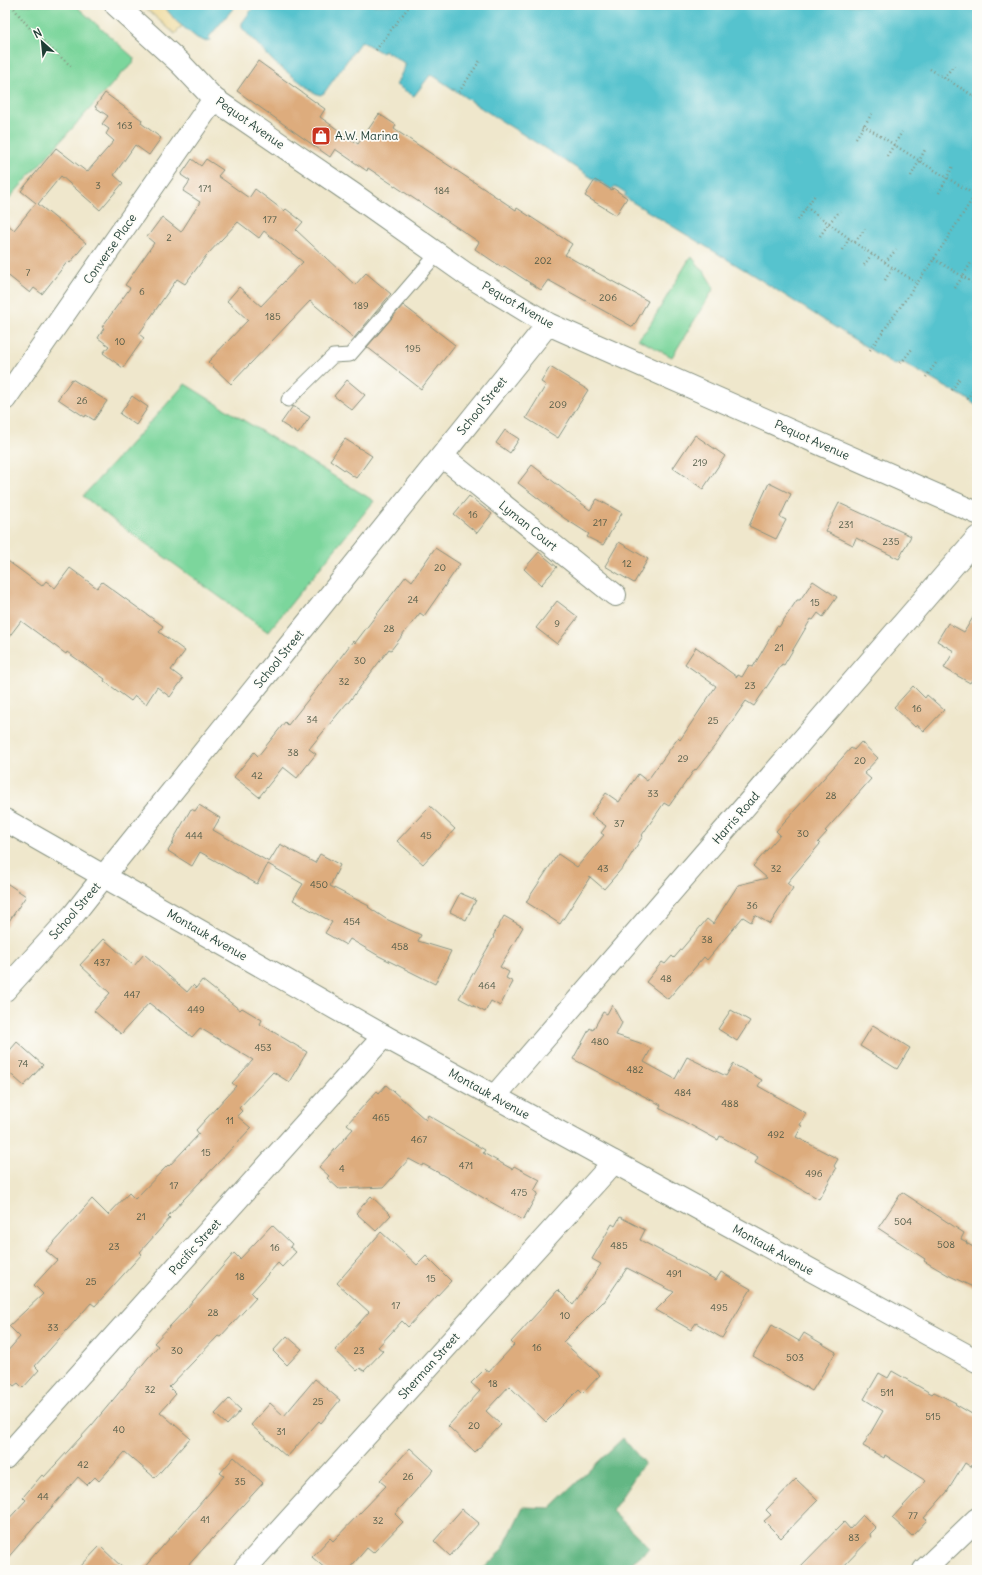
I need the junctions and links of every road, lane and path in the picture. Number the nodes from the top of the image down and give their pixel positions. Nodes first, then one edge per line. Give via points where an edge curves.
1 (12, 5) edge
2 (116, 5) edge
3 (410, 5) edge
4 (376, 50) dead end
5 (481, 59) dead end
6 (954, 66) dead end
7 (72, 67) dead end
8 (930, 68) dead end
9 (944, 78) junction
10 (459, 92) dead end
11 (977, 98) edge
12 (214, 99) junction
13 (873, 112) dead end
14 (863, 125) junction
15 (902, 132) dead end
16 (856, 138) dead end
17 (894, 145) junction
18 (926, 148) dead end
19 (887, 156) dead end
20 (919, 161) junction
21 (953, 166) dead end
22 (911, 176) dead end
23 (947, 178) junction
24 (939, 193) dead end
25 (976, 193) edge
26 (815, 195) dead end
27 (806, 207) junction
28 (840, 211) dead end
29 (798, 220) dead end
30 (829, 223) junction
31 (865, 229) dead end
32 (820, 236) dead end
33 (849, 238) junction
34 (855, 242) junction
35 (843, 250) dead end
36 (896, 250) dead end
37 (437, 254) junction
38 (872, 254) junction
39 (934, 259) junction
40 (885, 262) junction
41 (971, 263) dead end
42 (864, 265) dead end
43 (893, 267) junction
44 (962, 276) junction
45 (885, 280) dead end
46 (917, 283) junction
47 (977, 285) edge
48 (955, 288) dead end
49 (548, 324) junction
50 (912, 349) dead end
51 (870, 350) dead end
52 (936, 363) dead end
53 (900, 364) dead end
54 (926, 377) dead end
55 (960, 378) dead end
56 (977, 384) edge
57 (952, 390) dead end
58 (5, 399) edge
59 (967, 399) dead end
60 (288, 400) dead end
61 (442, 456) junction
62 (977, 513) edge
63 (977, 538) edge
64 (615, 595) dead end
65 (5, 820) edge
66 (104, 876) junction
67 (5, 990) edge
68 (384, 1036) junction
69 (494, 1097) junction
70 (614, 1162) junction
71 (977, 1361) edge
72 (5, 1458) edge
73 (977, 1519) edge
74 (244, 1570) edge
75 (924, 1570) edge

1 - 7 path via 45,42
2 - 12 street, Pequot Avenue via 180,63
3 - 4 path
5 - 10 path
6 - 9 path
8 - 9 path
9 - 11 path
12 - 37 street, Pequot Avenue
12 - 58 street, Converse Place
13 - 14 path
14 - 16 path
14 - 17 path
15 - 17 path
17 - 19 path
17 - 20 path
18 - 20 path
20 - 22 path
20 - 23 path
21 - 23 path
23 - 24 path
23 - 25 path
25 - 39 path
26 - 27 path
27 - 29 path
27 - 30 path
28 - 30 path
30 - 32 path
30 - 33 path
31 - 34 path
33 - 34 path
33 - 35 path
34 - 38 path
36 - 40 path
37 - 49 street, Pequot Avenue
37 - 60 lane via 350,355 333,356
38 - 40 path
38 - 42 path
39 - 44 path
39 - 46 path
40 - 43 path
41 - 44 path
43 - 45 path
43 - 46 path
44 - 47 path
44 - 48 path
46 - 51 path
49 - 61 street, School Street
49 - 62 street, Pequot Avenue
50 - 53 path
52 - 54 path
55 - 57 path
56 - 59 path
61 - 64 street, Lyman Court
61 - 66 street, School Street
63 - 69 street, Harris Road
65 - 66 street, Montauk Avenue
66 - 67 street, School Street via 74,914
66 - 68 street, Montauk Avenue
68 - 69 street, Montauk Avenue
68 - 72 street, Pacific Street
69 - 70 street, Montauk Avenue
70 - 71 street, Montauk Avenue
70 - 74 street, Sherman Street
73 - 75 street

